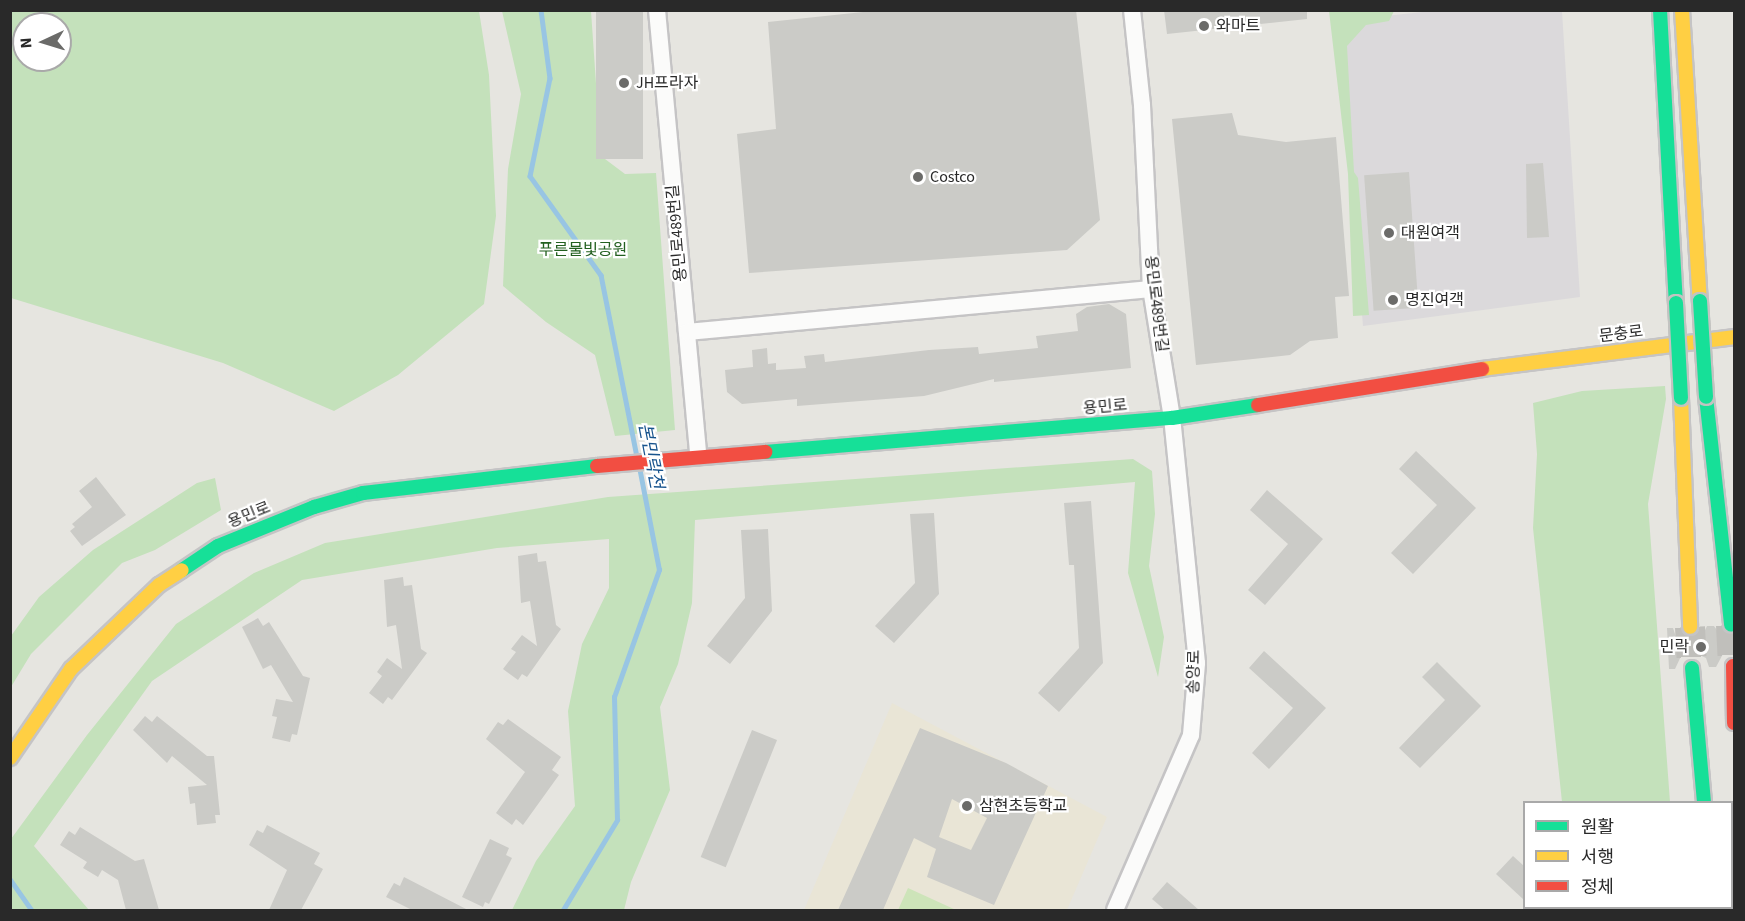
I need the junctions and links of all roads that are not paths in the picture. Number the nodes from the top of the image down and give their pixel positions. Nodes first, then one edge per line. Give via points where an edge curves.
1 (657, 10) edge
2 (1132, 10) edge
3 (1647, 10) edge
4 (1660, 10) edge
5 (1682, 10) edge
6 (1669, 170) junction
7 (1151, 289) junction
8 (687, 332) junction
9 (1734, 337) edge
10 (1511, 364) joint
11 (1172, 418) junction
12 (698, 456) junction
13 (1731, 625) dead end
14 (1689, 627) tunnel mouth
15 (1733, 666) edge
16 (1692, 668) tunnel mouth
17 (1734, 723) edge
18 (10, 758) edge
19 (1704, 801) edge
20 (1115, 910) edge

1 - 8 street, 용민로489번길
2 - 7 street, 용민로489번길 via 1142,105
3 - 6 main road
4 - 6 main road
5 - 13 main road, bridge via 1706,397
6 - 14 main road, bridge
7 - 8 street
7 - 11 street, 용민로489번길
8 - 12 street, 용민로489번길
9 - 10 main road, 문충로
10 - 11 main road, 용민로
11 - 12 main road, 용민로
11 - 20 street, 송양로 via 1197,663 1191,735
12 - 18 main road, 용민로 via 363,493 314,507 218,546 159,585 71,669
15 - 17 main road
16 - 19 main road

